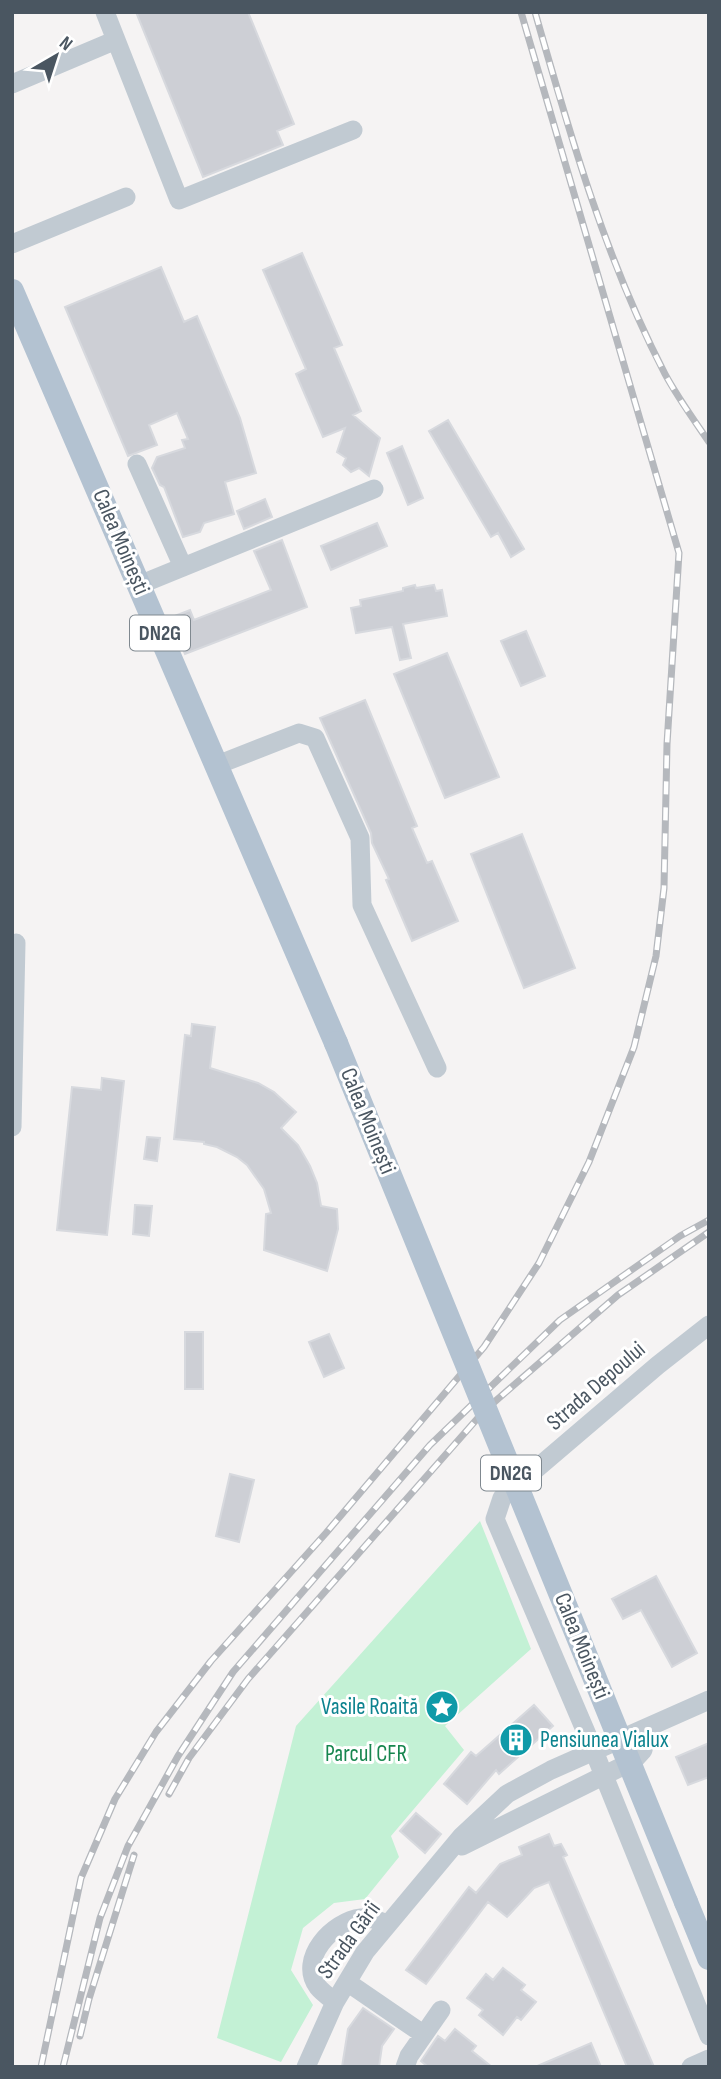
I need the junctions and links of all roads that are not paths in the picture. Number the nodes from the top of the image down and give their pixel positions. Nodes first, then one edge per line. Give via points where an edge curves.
1 (104, 12) edge
2 (116, 40) junction
3 (12, 85) edge
4 (353, 130) dead end
5 (126, 197) dead end
6 (12, 244) edge
7 (12, 291) edge
8 (18, 323) edge
9 (137, 464) dead end
10 (373, 489) dead end
11 (183, 567) junction
12 (139, 585) junction
13 (217, 765) junction
14 (16, 943) dead end
15 (437, 1068) dead end
16 (12, 1127) edge
17 (709, 1325) edge
18 (709, 1700) edge
19 (653, 1725) junction
20 (594, 1751) junction
21 (604, 1775) junction
22 (448, 1853) junction
23 (388, 1924) junction
24 (709, 1958) edge
25 (347, 1982) junction
26 (335, 2002) junction
27 (441, 2010) dead end
28 (423, 2034) junction
29 (709, 2036) edge
30 (709, 2059) edge
31 (306, 2067) edge
32 (405, 2067) edge
33 (691, 2067) edge

1 - 2 street
2 - 3 street
2 - 4 street via 179,200
5 - 6 street
7 - 8 main road, Calea Moinești / DN2G
8 - 12 main road, Calea Moinești / DN2G
9 - 11 street
10 - 11 street
11 - 12 street
12 - 13 main road, Calea Moinești / DN2G
13 - 15 street via 299,733 315,738 360,838 362,905
13 - 24 main road, Calea Moinești / DN2G, bridge via 336,1043
14 - 16 street
17 - 20 street, Strada Depoului via 498,1506 499,1532
18 - 19 street
19 - 20 street, Strada Gării
19 - 21 street, Strada Gării via 634,1761
20 - 21 street
20 - 22 street, Strada Gării via 507,1794
21 - 22 street, Strada Gării
21 - 29 street
22 - 23 street, Strada Gării
23 - 25 street, Strada Gării
23 - 26 street via 362,1918 340,1926 324,1939 312,1959 312,1973 317,1986
25 - 26 street, Strada Gării
25 - 28 street
26 - 31 street, Strada Gării
27 - 28 street
28 - 32 street
30 - 33 street

